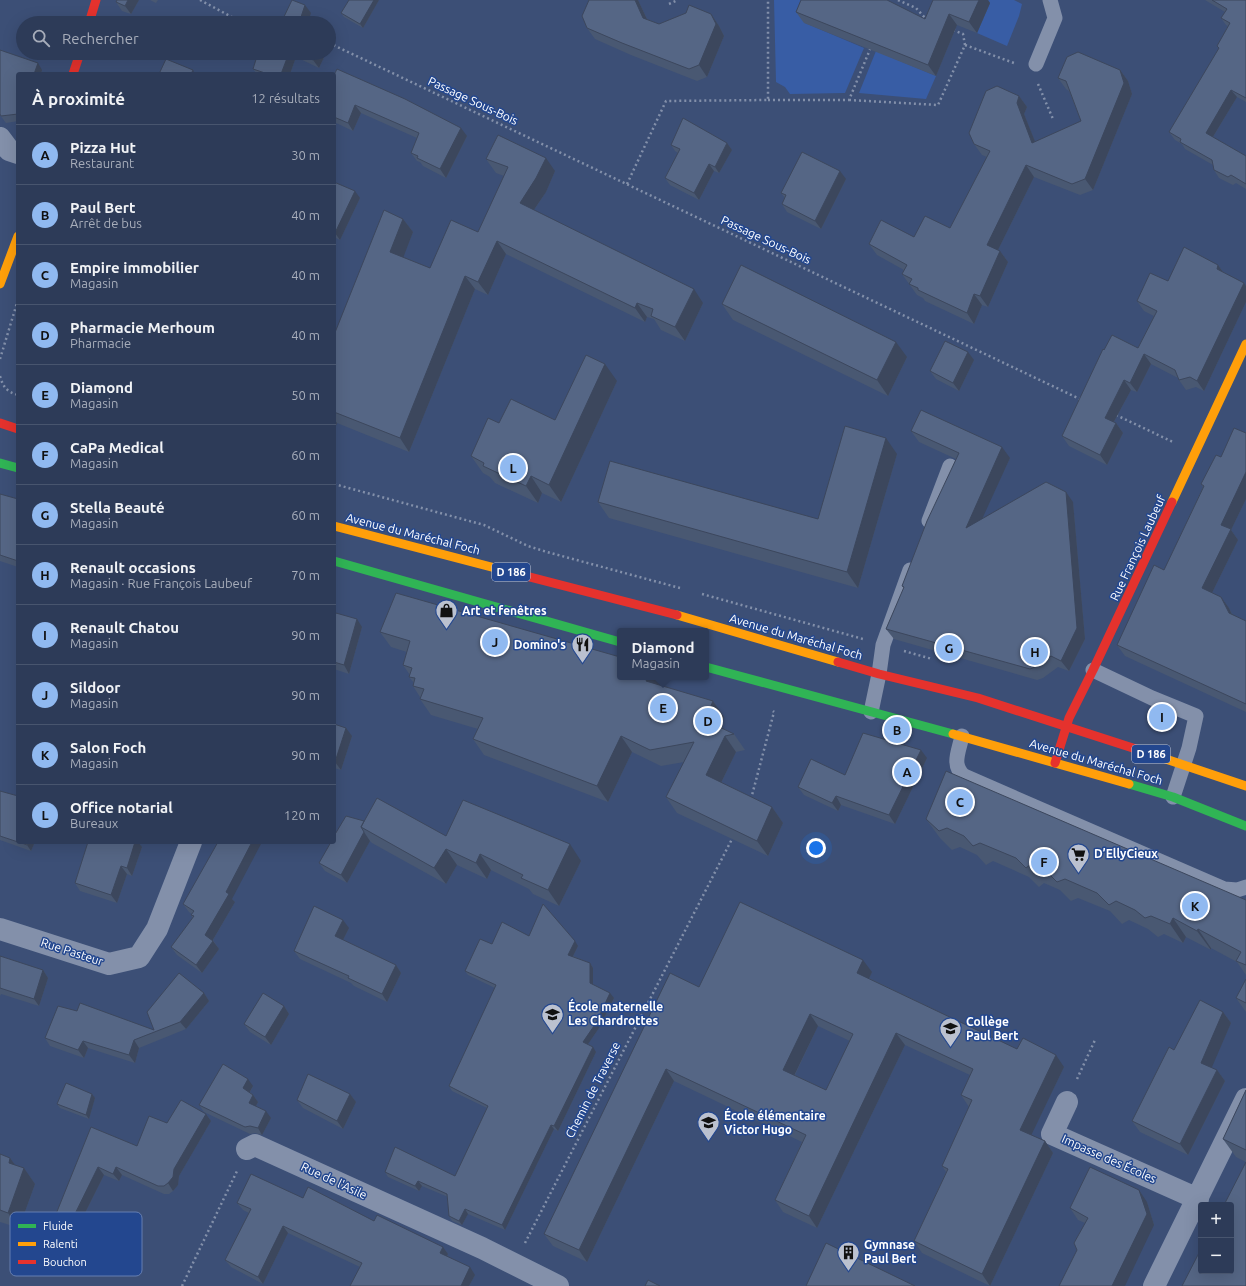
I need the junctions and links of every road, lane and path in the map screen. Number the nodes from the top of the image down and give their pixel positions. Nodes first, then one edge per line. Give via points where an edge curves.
1 (96, 0) edge
2 (200, 0) edge
3 (678, 0) edge
4 (768, 0) edge
5 (898, 0) edge
6 (912, 0) edge
7 (1050, 0) edge
8 (669, 4) dead end
9 (910, 5) junction
10 (91, 16) edge
11 (230, 16) edge
12 (932, 21) edge
13 (951, 29) edge
14 (873, 44) edge
15 (965, 45) junction
16 (336, 46) edge
17 (78, 60) edge
18 (1034, 68) junction
19 (74, 72) edge
20 (768, 100) junction
21 (849, 100) junction
22 (1053, 119) dead end
23 (0, 138) edge
24 (16, 152) edge
25 (627, 184) junction
26 (16, 241) edge
27 (0, 284) edge
28 (16, 307) edge
29 (1246, 344) edge
30 (0, 360) edge
31 (0, 376) edge
32 (16, 395) edge
33 (1087, 402) edge
34 (1109, 412) edge
35 (0, 424) edge
36 (16, 428) edge
37 (1195, 453) junction
38 (0, 463) edge
39 (950, 466) edge
40 (16, 467) edge
41 (336, 485) edge
42 (336, 527) edge
43 (924, 532) edge
44 (916, 554) edge
45 (336, 562) edge
46 (682, 589) dead end
47 (697, 593) dead end
48 (617, 641) edge
49 (883, 645) junction
50 (935, 660) edge
51 (709, 668) edge
52 (1094, 670) junction
53 (879, 674) junction
54 (770, 707) dead end
55 (871, 712) junction
56 (1066, 726) junction
57 (962, 736) junction
58 (1055, 763) junction
59 (1183, 765) junction
60 (1246, 786) edge
61 (1173, 798) junction
62 (751, 799) edge
63 (1246, 826) edge
64 (732, 839) edge
65 (190, 844) edge
66 (1246, 887) edge
67 (0, 929) edge
68 (1095, 1040) dead end
69 (1246, 1099) edge
70 (1067, 1102) joint
71 (247, 1149) joint
72 (1198, 1199) junction
73 (514, 1264) junction
74 (182, 1286) edge
75 (558, 1286) edge
76 (1154, 1286) edge

1 - 10 main road
2 - 11 path
3 - 8 path
4 - 20 path
5 - 9 path
6 - 9 path
7 - 18 lane via 1055,18
9 - 12 path
13 - 15 path via 963,34
14 - 21 path
15 - 18 path
15 - 21 path via 938,105
16 - 25 path, Passage Sous-Bois
17 - 19 main road
18 - 22 path
20 - 21 path
20 - 25 path via 666,101
23 - 24 street via 9,150
25 - 33 path, Passage Sous-Bois
26 - 27 main road
28 - 30 path
29 - 37 main road, Rue François Laubeuf
31 - 32 path via 3,386
34 - 37 path
35 - 36 main road
37 - 52 main road, Rue François Laubeuf
38 - 40 main road
39 - 43 lane
41 - 46 path via 484,525 528,546
42 - 53 main road, Avenue du Maréchal Foch / D 186 via 687,618
44 - 49 lane
45 - 48 main road
47 - 49 path
49 - 50 path
49 - 53 lane
51 - 55 main road, Avenue du Maréchal Foch
52 - 56 main road, Rue François Laubeuf
52 - 59 lane via 1196,716 1190,748
53 - 55 lane
53 - 56 main road, Avenue du Maréchal Foch / D 186 via 978,698
54 - 62 path via 774,712
55 - 57 main road, Avenue du Maréchal Foch
56 - 58 main road, Rue François Laubeuf
56 - 59 main road, Avenue du Maréchal Foch / D 186
57 - 58 main road, Avenue du Maréchal Foch
57 - 66 lane via 956,764 958,771 964,776 1224,889 1237,890
58 - 61 main road, Avenue du Maréchal Foch
59 - 60 main road, Avenue du Maréchal Foch / D 186
59 - 61 lane
61 - 63 main road, Avenue du Maréchal Foch
64 - 73 path, Chemin de Traverse
65 - 67 street, Rue Pasteur via 157,929 139,956 109,964
68 - 70 path
69 - 72 street
70 - 72 street, Impasse des Écoles via 1052,1134
71 - 73 street, Rue de l'Asile via 255,1145
71 - 74 path
72 - 76 street
73 - 75 street, Rue de l'Asile

